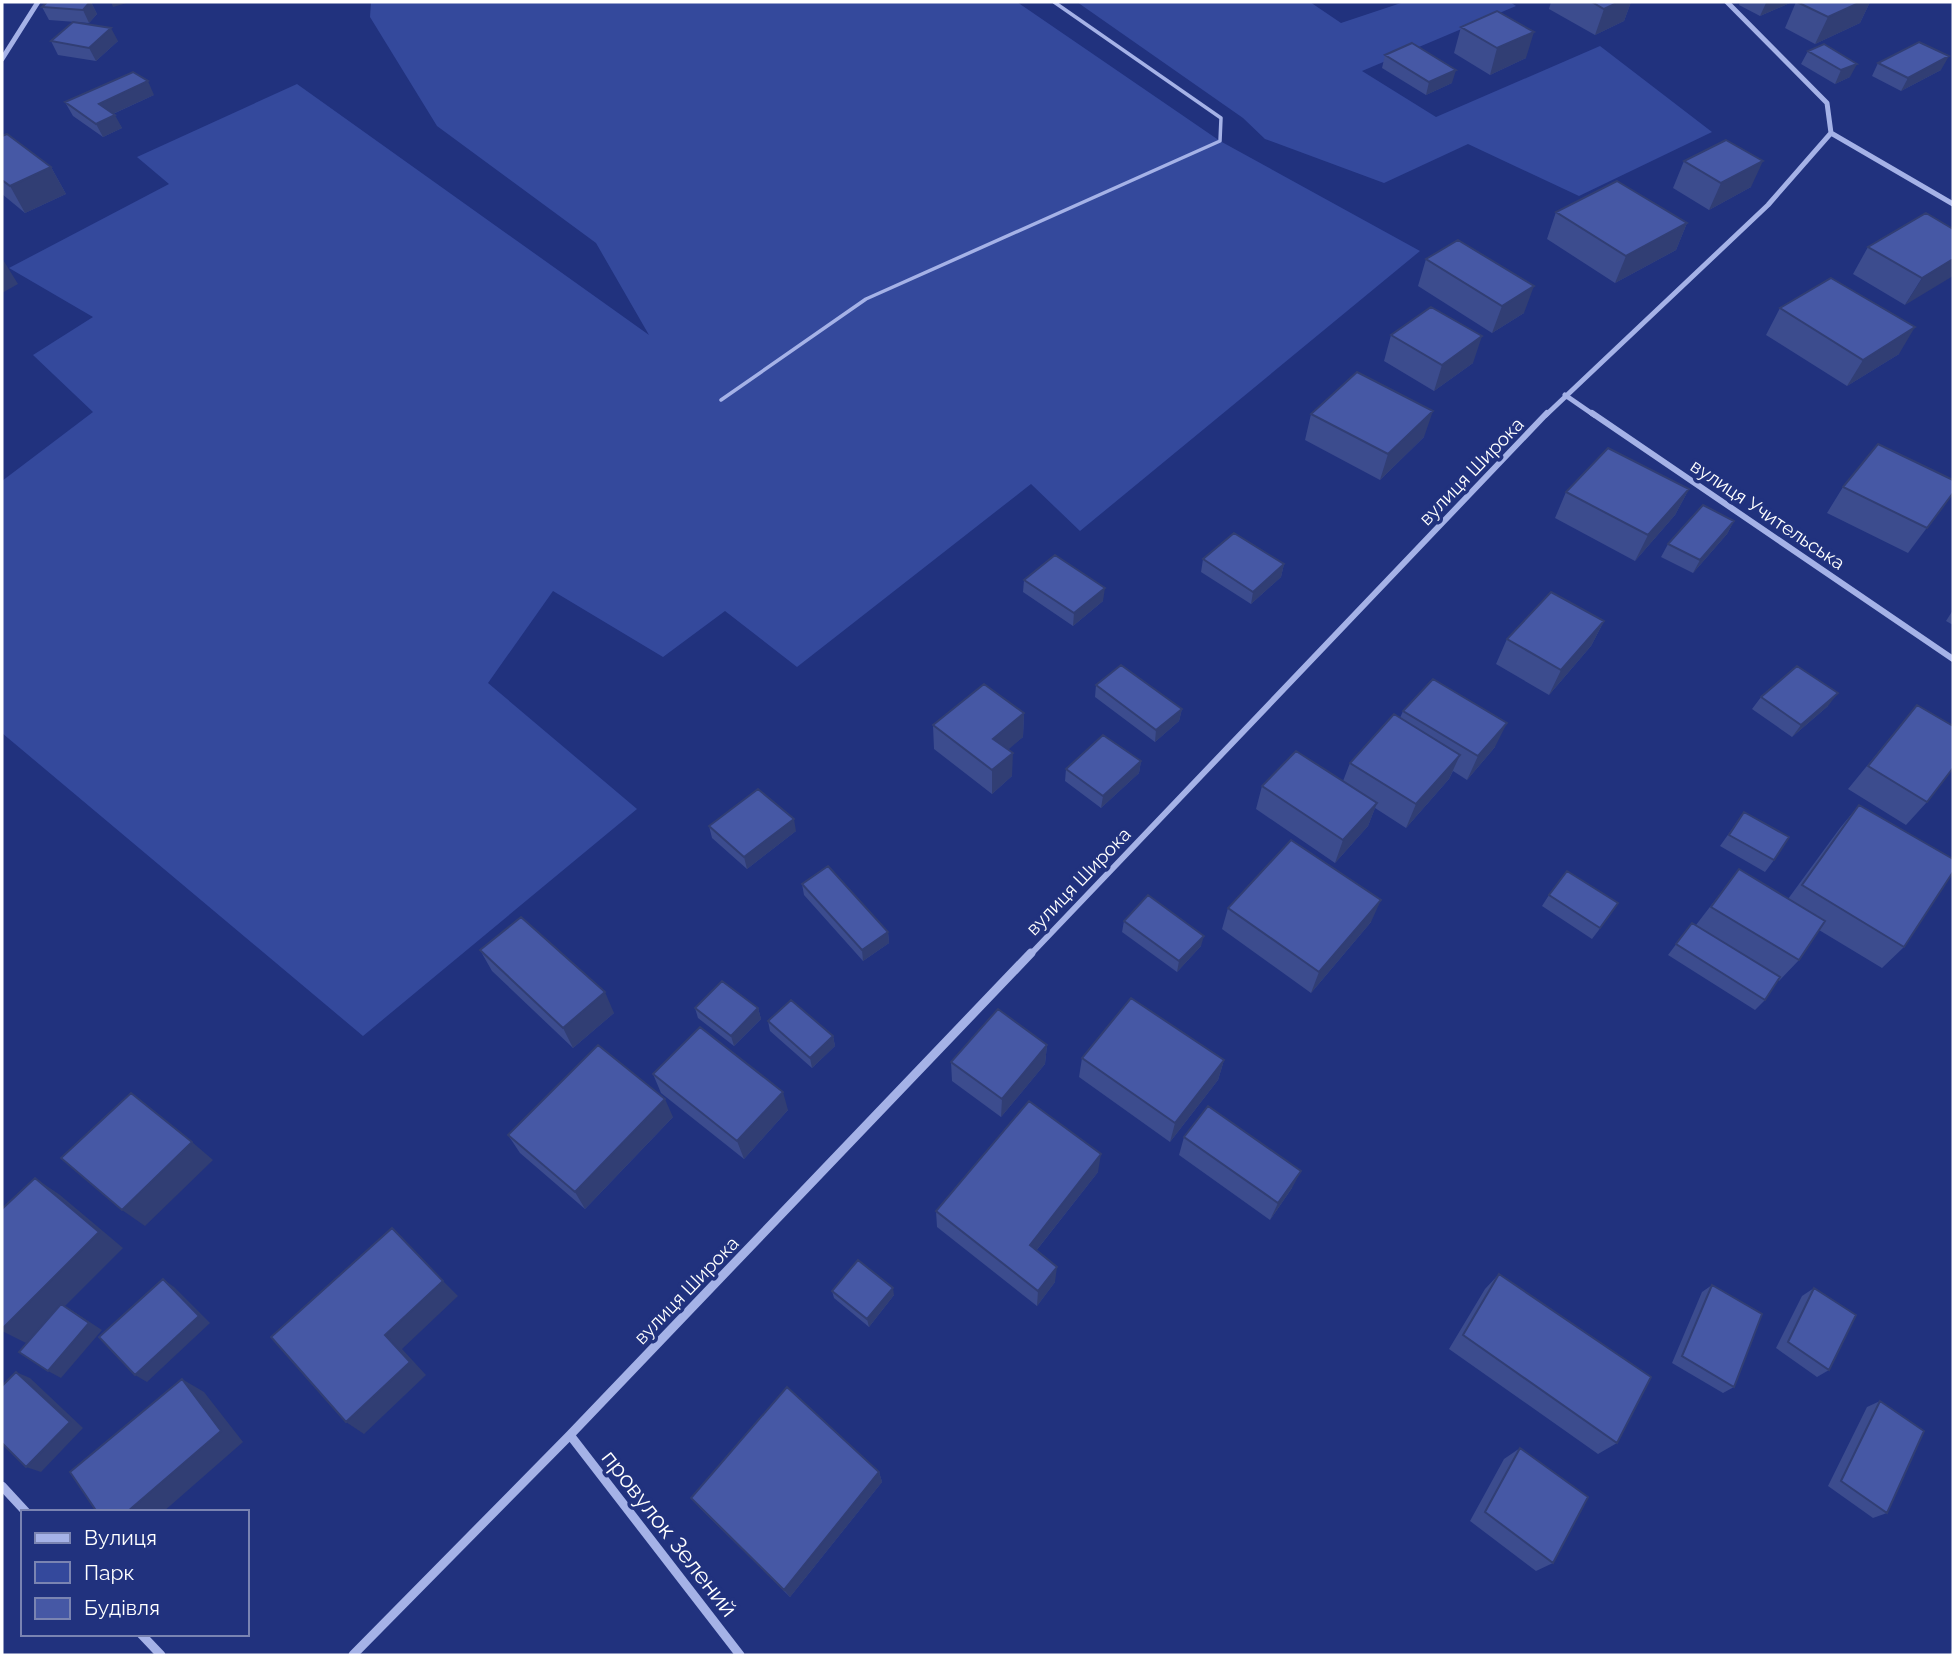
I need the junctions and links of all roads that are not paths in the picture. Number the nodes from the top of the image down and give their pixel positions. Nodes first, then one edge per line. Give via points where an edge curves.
1 (37, 2) edge
2 (1054, 2) edge
3 (1727, 2) edge
4 (2, 60) edge
5 (1831, 133) junction
6 (1953, 204) edge
7 (1565, 395) junction
8 (721, 400) dead end
9 (1953, 659) edge
10 (570, 1435) junction
11 (2, 1486) edge
12 (24, 1510) edge
13 (143, 1636) edge
14 (161, 1655) edge
15 (353, 1655) edge
16 (740, 1655) edge

1 - 4 street
2 - 8 lane via 1222,118 1220,141 866,299
3 - 5 street via 1827,103
5 - 6 street
5 - 7 street, вулиця Широка via 1768,205
7 - 9 street, вулиця Учительська
7 - 10 street, вулиця Широка
10 - 15 street, вулиця Широка
10 - 16 street, провулок Зелений
11 - 12 street
13 - 14 street

